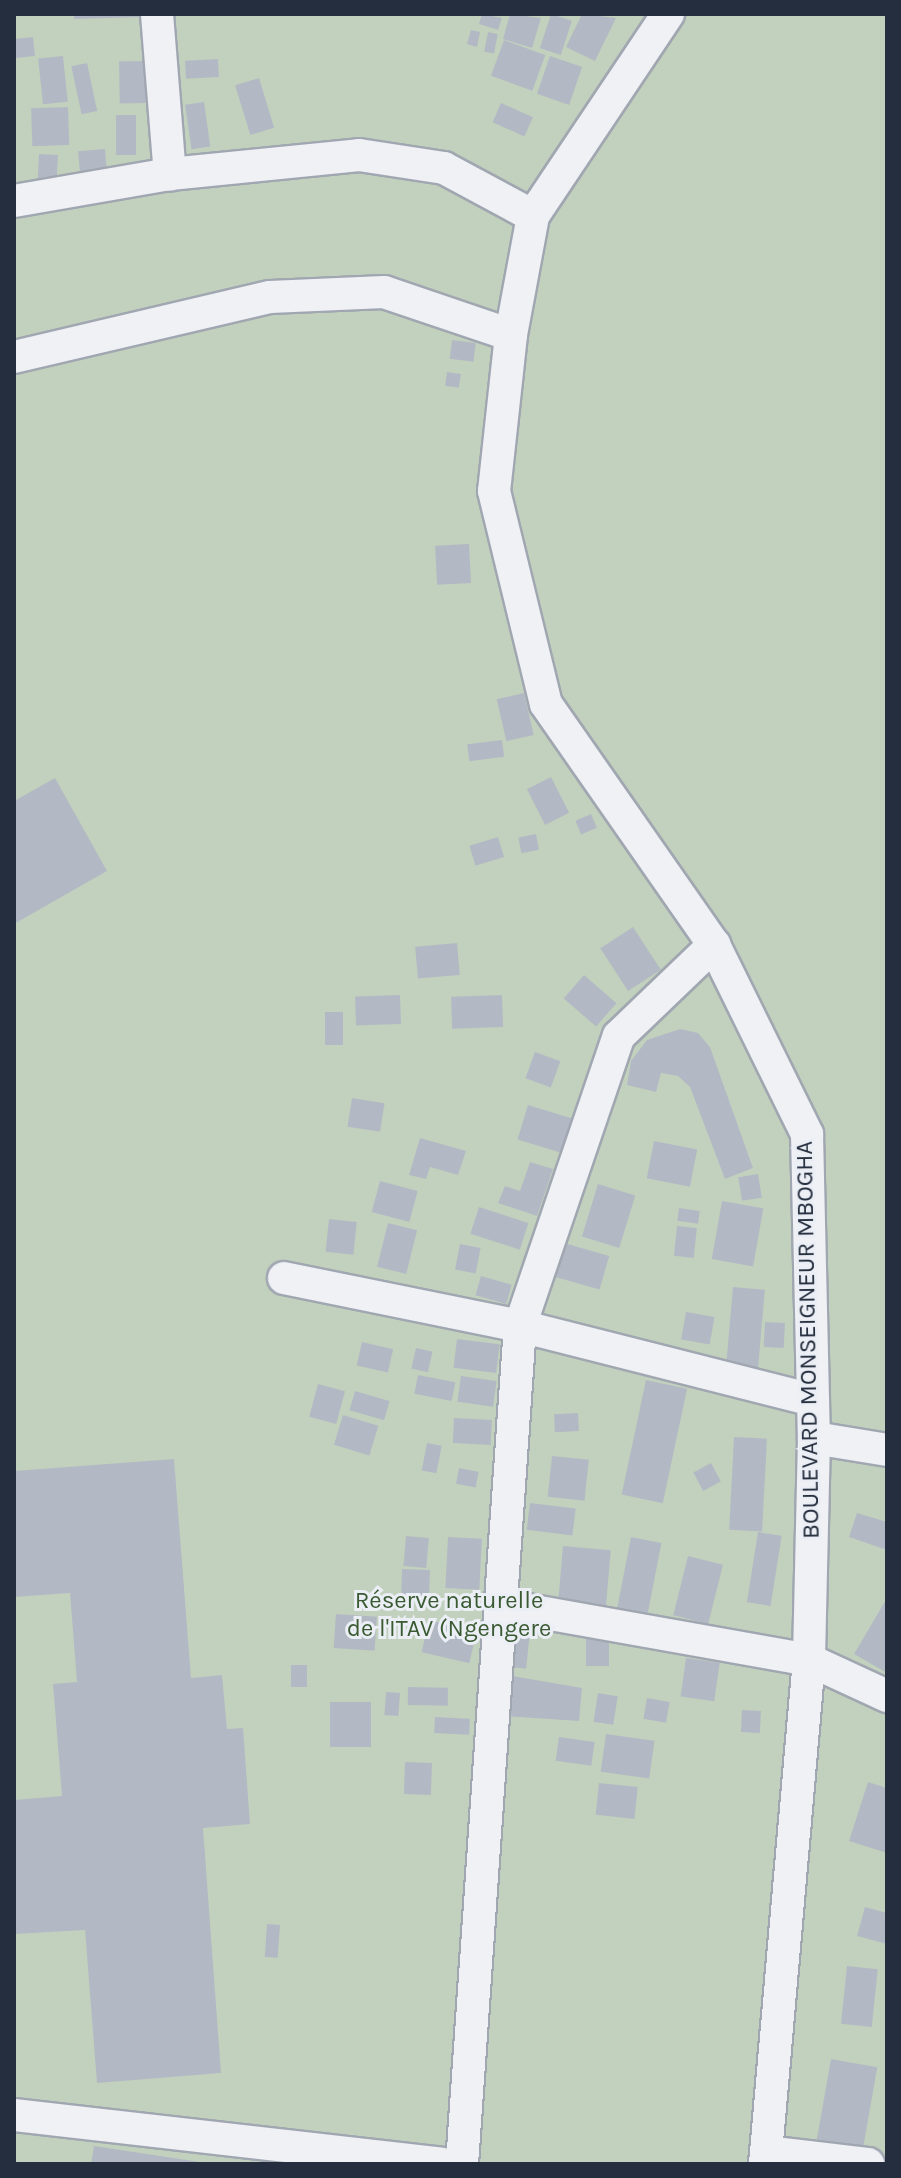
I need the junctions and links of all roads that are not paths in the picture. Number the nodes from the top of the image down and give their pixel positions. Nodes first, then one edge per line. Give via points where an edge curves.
1 (157, 14) edge
2 (668, 14) edge
3 (170, 174) junction
4 (14, 201) edge
5 (533, 216) junction
6 (511, 335) junction
7 (14, 357) edge
8 (714, 945) junction
9 (284, 1278) dead end
10 (520, 1326) junction
11 (813, 1400) junction
12 (814, 1438) junction
13 (887, 1450) edge
14 (500, 1605) junction
15 (809, 1660) junction
16 (887, 1696) edge
17 (14, 2115) edge
18 (766, 2158) edge
19 (441, 2164) edge
20 (462, 2164) edge
21 (868, 2164) edge

1 - 3 street
2 - 5 street, BOULEVARD MONSEIGNEUR MBOGHA
3 - 4 street
3 - 5 street via 359,155 444,168
5 - 6 street, BOULEVARD MONSEIGNEUR MBOGHA
6 - 7 street via 384,292 270,297
6 - 8 street, BOULEVARD MONSEIGNEUR MBOGHA via 494,491 546,704
8 - 10 street via 619,1036
8 - 11 street, BOULEVARD MONSEIGNEUR MBOGHA via 807,1134
9 - 10 street
10 - 11 street
10 - 14 street
11 - 12 street, BOULEVARD MONSEIGNEUR MBOGHA
12 - 13 street
12 - 15 street, BOULEVARD MONSEIGNEUR MBOGHA
14 - 15 street
14 - 20 street
15 - 16 street
15 - 18 street, BOULEVARD MONSEIGNEUR MBOGHA
17 - 19 street via 222,2143
18 - 21 street

